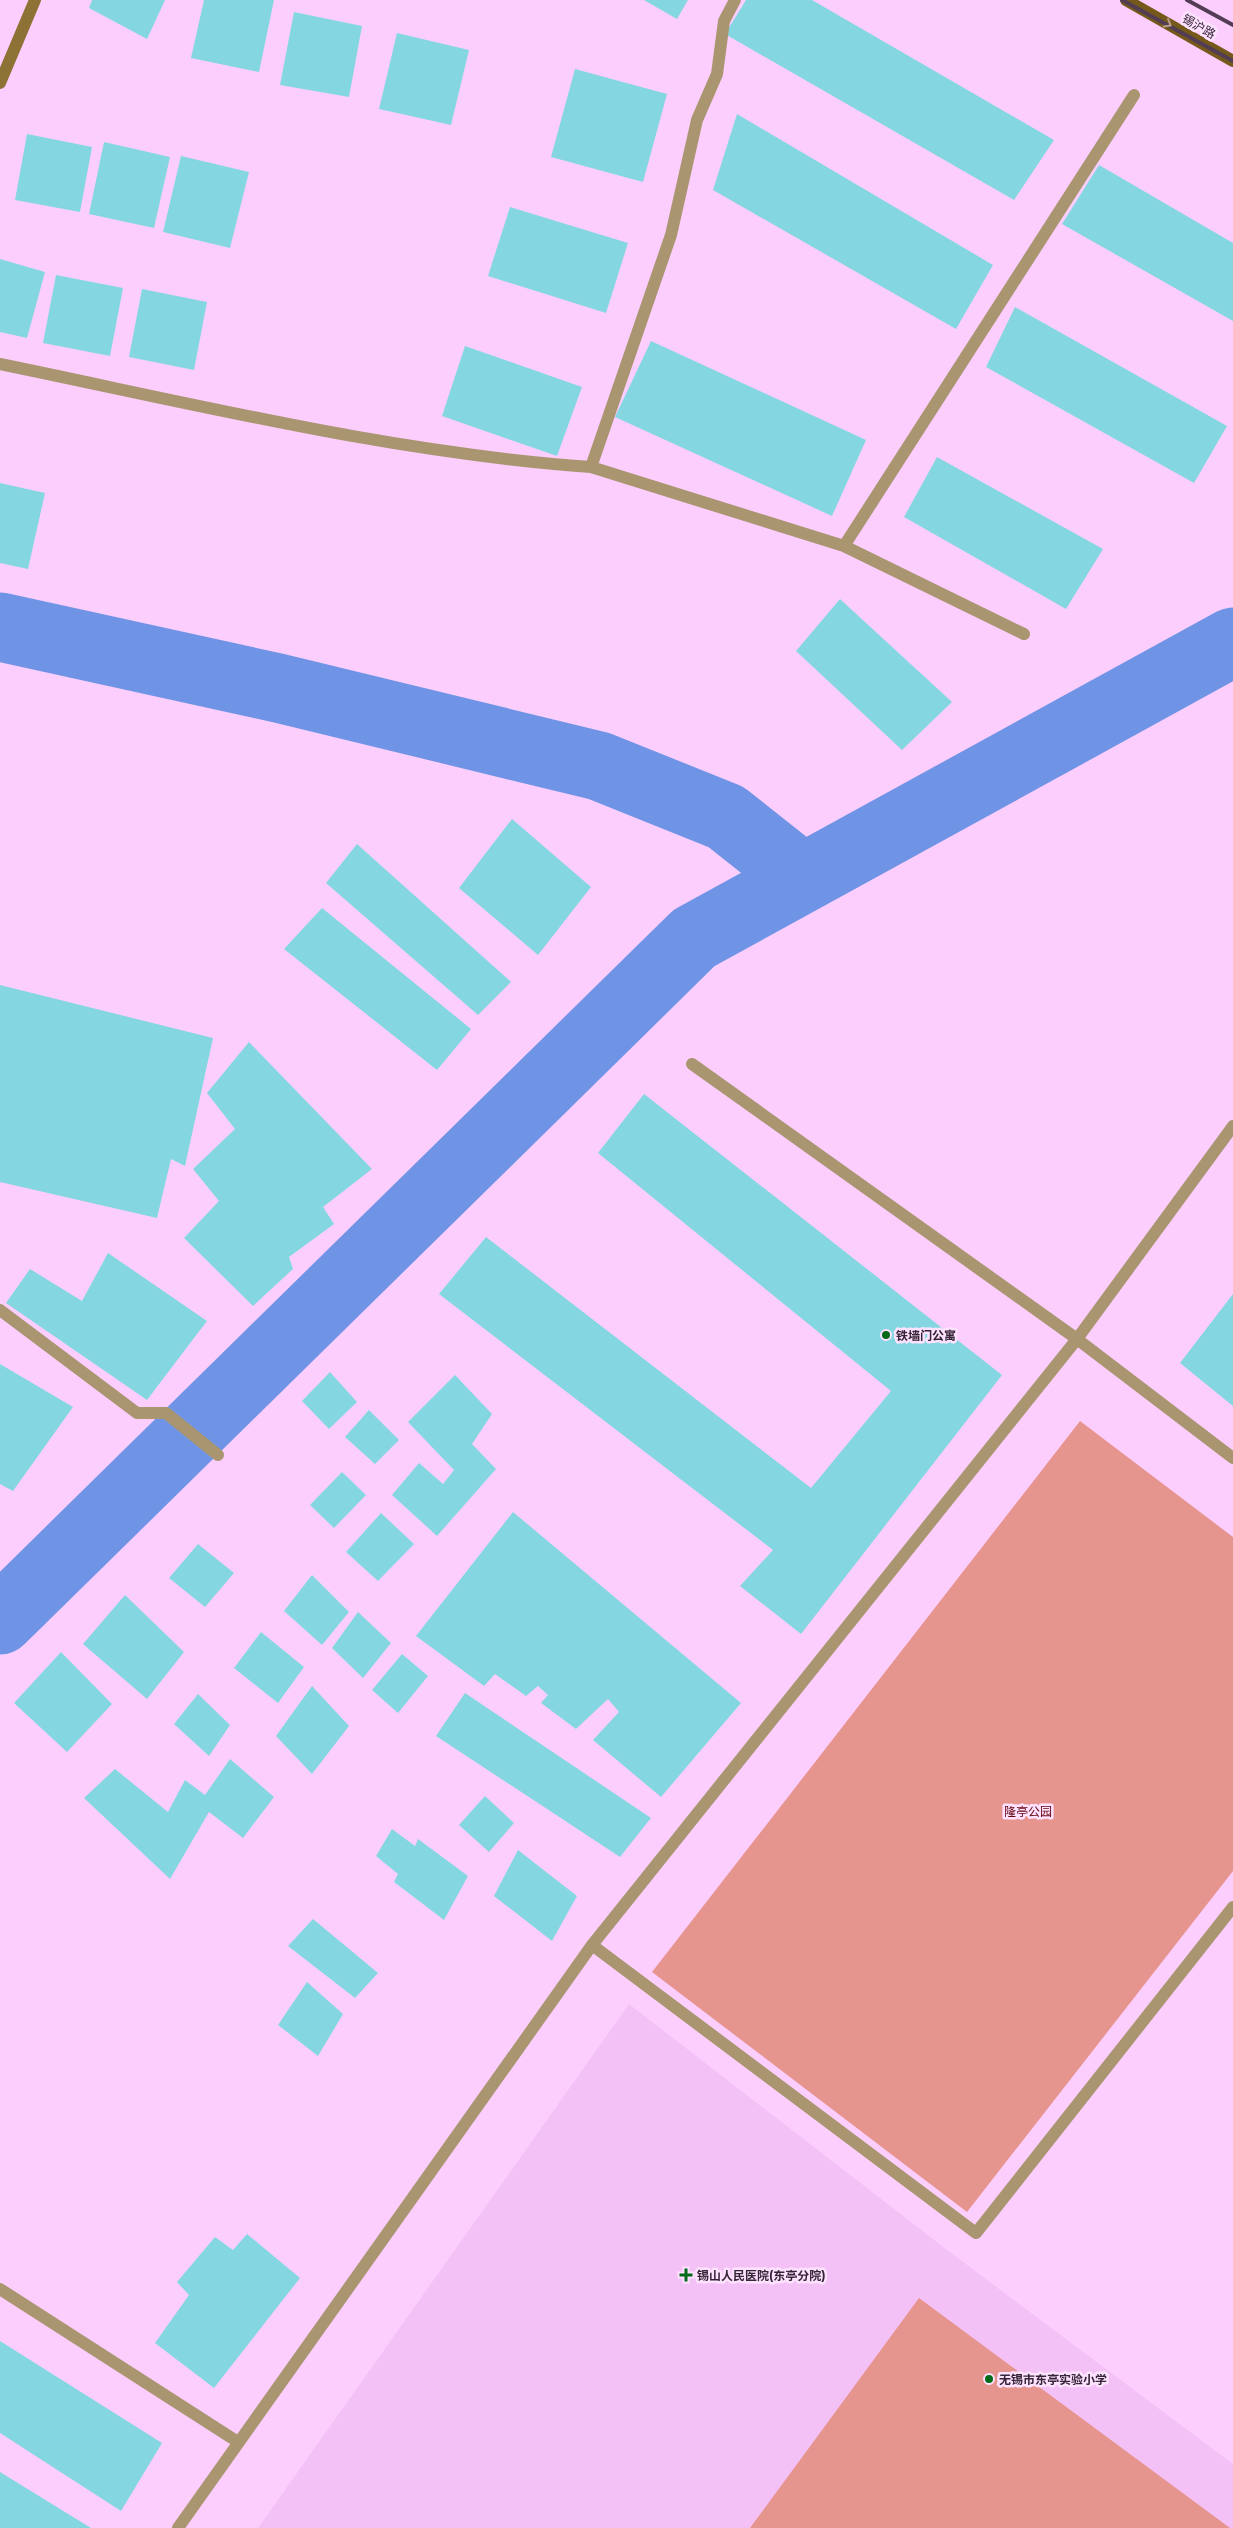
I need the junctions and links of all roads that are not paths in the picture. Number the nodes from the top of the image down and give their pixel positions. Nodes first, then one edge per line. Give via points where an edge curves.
1 (35, 0) edge
2 (735, 0) edge
3 (1126, 0) edge
4 (1233, 61) edge
5 (0, 83) edge
6 (1134, 95) dead end
7 (0, 364) edge
8 (591, 467) junction
9 (844, 546) junction
10 (1024, 634) dead end
11 (692, 1064) dead end
12 (1233, 1126) edge
13 (0, 1310) edge
14 (1077, 1339) junction
15 (218, 1455) dead end
16 (1233, 1458) edge
17 (1233, 1907) edge
18 (592, 1945) junction
19 (0, 2289) edge
20 (238, 2442) junction
21 (178, 2528) edge

1 - 5 street
2 - 8 street via 724,22 717,74 697,120 671,235
3 -> 4 main road, 锡沪路
6 - 9 street
7 - 8 street via 355,437
8 - 9 street
9 - 10 street
11 - 14 street
12 - 14 street
13 - 15 street via 137,1412 166,1413
14 - 16 street
14 - 18 street
17 - 18 street via 976,2233
18 - 20 street
19 - 20 street
20 - 21 street

